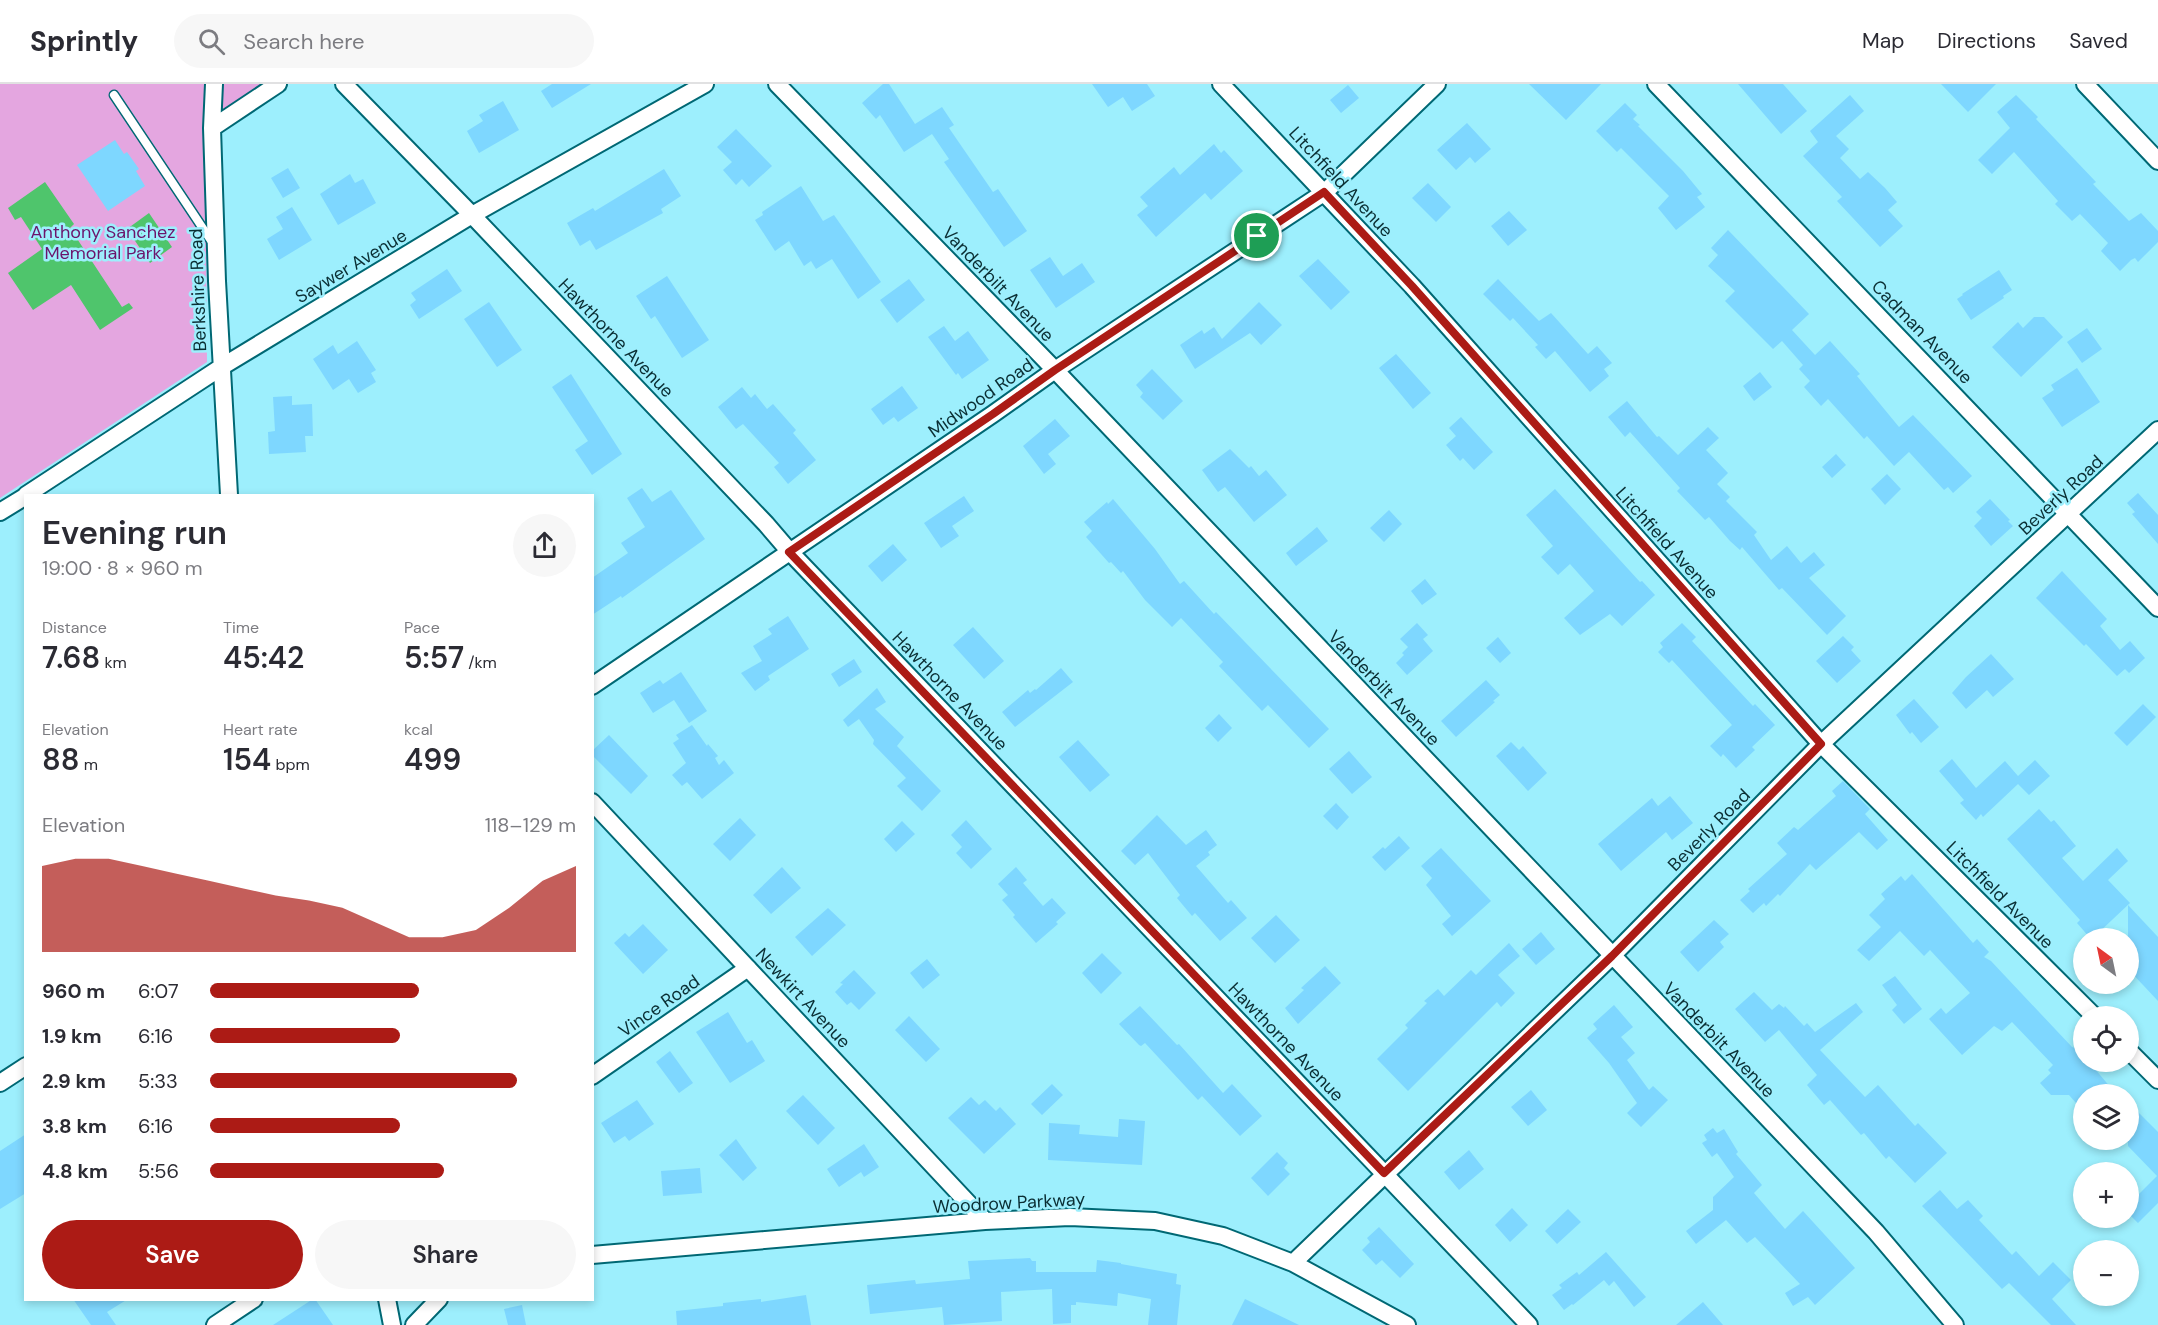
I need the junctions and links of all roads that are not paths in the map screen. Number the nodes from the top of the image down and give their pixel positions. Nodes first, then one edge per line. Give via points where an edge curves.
1 (214, 84) edge
2 (278, 84) edge
3 (344, 84) edge
4 (705, 84) edge
5 (777, 84) edge
6 (1221, 84) edge
7 (1437, 84) edge
8 (1656, 84) edge
9 (2085, 84) edge
10 (114, 95) dead end
11 (212, 128) junction
12 (2158, 161) edge
13 (1324, 192) junction
14 (472, 215) junction
15 (216, 247) junction
16 (220, 368) junction
17 (1055, 370) junction
18 (2158, 430) edge
19 (28, 494) edge
20 (229, 494) edge
21 (24, 496) edge
22 (0, 512) edge
23 (2069, 515) junction
24 (789, 552) junction
25 (2158, 608) edge
26 (594, 685) edge
27 (1821, 744) junction
28 (594, 804) edge
29 (1612, 956) junction
30 (748, 968) junction
31 (2084, 1006) edge
32 (2139, 1061) edge
33 (24, 1067) edge
34 (594, 1075) edge
35 (2158, 1080) edge
36 (0, 1083) edge
37 (1384, 1173) junction
38 (985, 1221) junction
39 (594, 1255) edge
40 (1293, 1263) junction
41 (251, 1301) edge
42 (387, 1301) edge
43 (437, 1301) edge
44 (215, 1325) edge
45 (392, 1325) edge
46 (414, 1325) edge
47 (1407, 1325) edge
48 (1529, 1325) edge
49 (1955, 1325) edge

1 - 11 street, Berkshire Road
2 - 11 street
3 - 14 street, Hawthorne Avenue
4 - 14 street, Saywer Avenue
5 - 17 street, Vanderbilt Avenue
6 - 13 street, Litchfield Avenue
7 - 13 street, Midwood Road
8 - 23 street, Cadman Avenue
9 - 12 street
10 - 15 lane
11 - 15 street, Berkshire Road
13 - 17 street, Midwood Road
13 - 27 street, Litchfield Avenue
14 - 16 street, Saywer Avenue
14 - 24 street, Hawthorne Avenue
15 - 16 street, Berkshire Road
16 - 19 street, Saywer Avenue
16 - 20 street, Berkshire Road
17 - 24 street, Midwood Road
17 - 29 street, Vanderbilt Avenue
18 - 23 street, Beverly Road
21 - 22 street, Saywer Avenue
23 - 25 street, Cadman Avenue
23 - 27 street, Beverly Road
24 - 26 street, Midwood Road
24 - 37 street, Hawthorne Avenue
27 - 29 street, Beverly Road
27 - 31 street, Litchfield Avenue
28 - 30 street, Newkirt Avenue
29 - 37 street, Beverly Road
29 - 49 street, Vanderbilt Avenue via 1876,1232
30 - 34 street, Vince Road
30 - 38 street, Newkirt Avenue
32 - 35 street
33 - 36 street
37 - 40 street, Beverly Road
37 - 48 street, Hawthorne Avenue
38 - 39 street, Woodrow Parkway
38 - 40 street, Woodrow Parkway via 1070,1217 1155,1221 1223,1236
40 - 47 street, Woodrow Parkway
41 - 44 street
42 - 45 street
43 - 46 street

